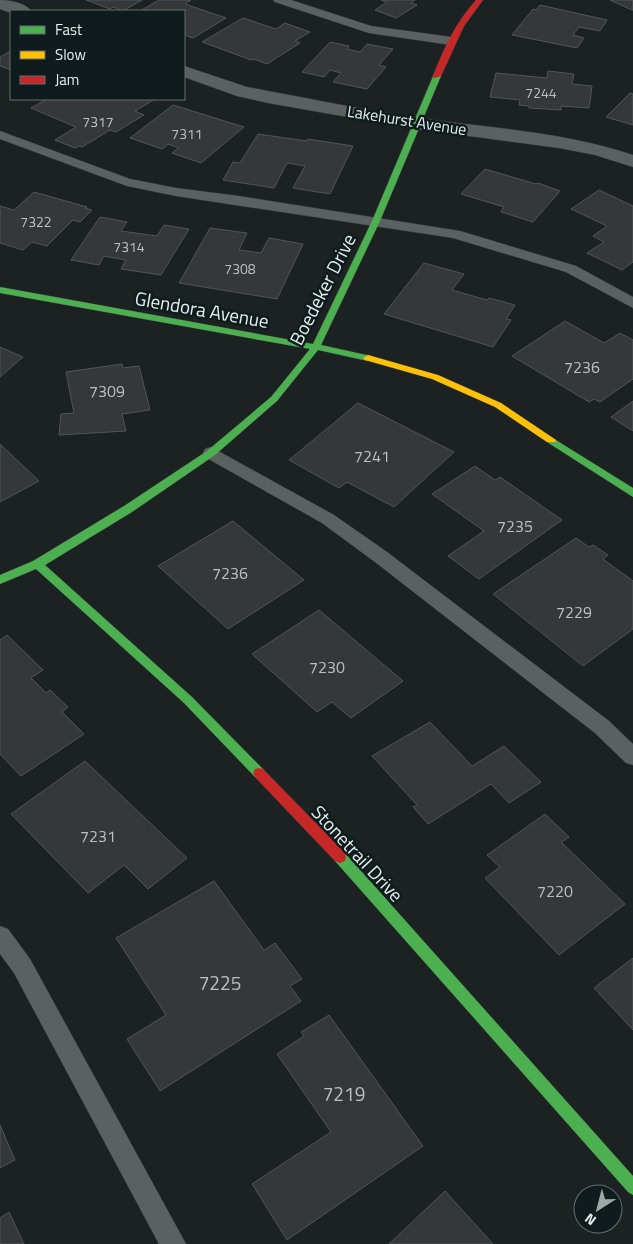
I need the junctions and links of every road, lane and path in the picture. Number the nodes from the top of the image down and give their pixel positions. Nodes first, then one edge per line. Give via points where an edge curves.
1 (279, 0) edge
2 (480, 0) edge
3 (0, 2) edge
4 (20, 10) edge
5 (451, 42) junction
6 (185, 71) edge
7 (416, 123) junction
8 (0, 135) edge
9 (633, 161) edge
10 (376, 221) junction
11 (0, 290) edge
12 (633, 304) edge
13 (316, 347) junction
14 (211, 453) junction
15 (633, 494) edge
16 (37, 564) junction
17 (0, 580) edge
18 (633, 757) edge
19 (0, 936) edge
20 (633, 1187) edge
21 (173, 1244) edge

1 - 5 lane via 369,29
2 - 5 street, Boedeker Drive via 470,10
3 - 4 street
5 - 7 street, Boedeker Drive
6 - 7 street, Lakehurst Avenue via 243,92
7 - 9 street, Lakehurst Avenue via 559,142
7 - 10 street, Boedeker Drive
8 - 10 lane via 127,182
10 - 12 lane via 455,234 571,269
10 - 13 street, Boedeker Drive
11 - 13 street, Glendora Avenue
13 - 14 street, Boedeker Drive via 274,400
13 - 15 street, Glendora Avenue via 435,377 498,405
14 - 16 street, Boedeker Drive via 128,509
14 - 18 lane via 328,519 381,557 602,727
16 - 17 street, Boedeker Drive
16 - 20 street, Stonetrail Drive via 188,700 337,853
19 - 21 lane via 22,966

